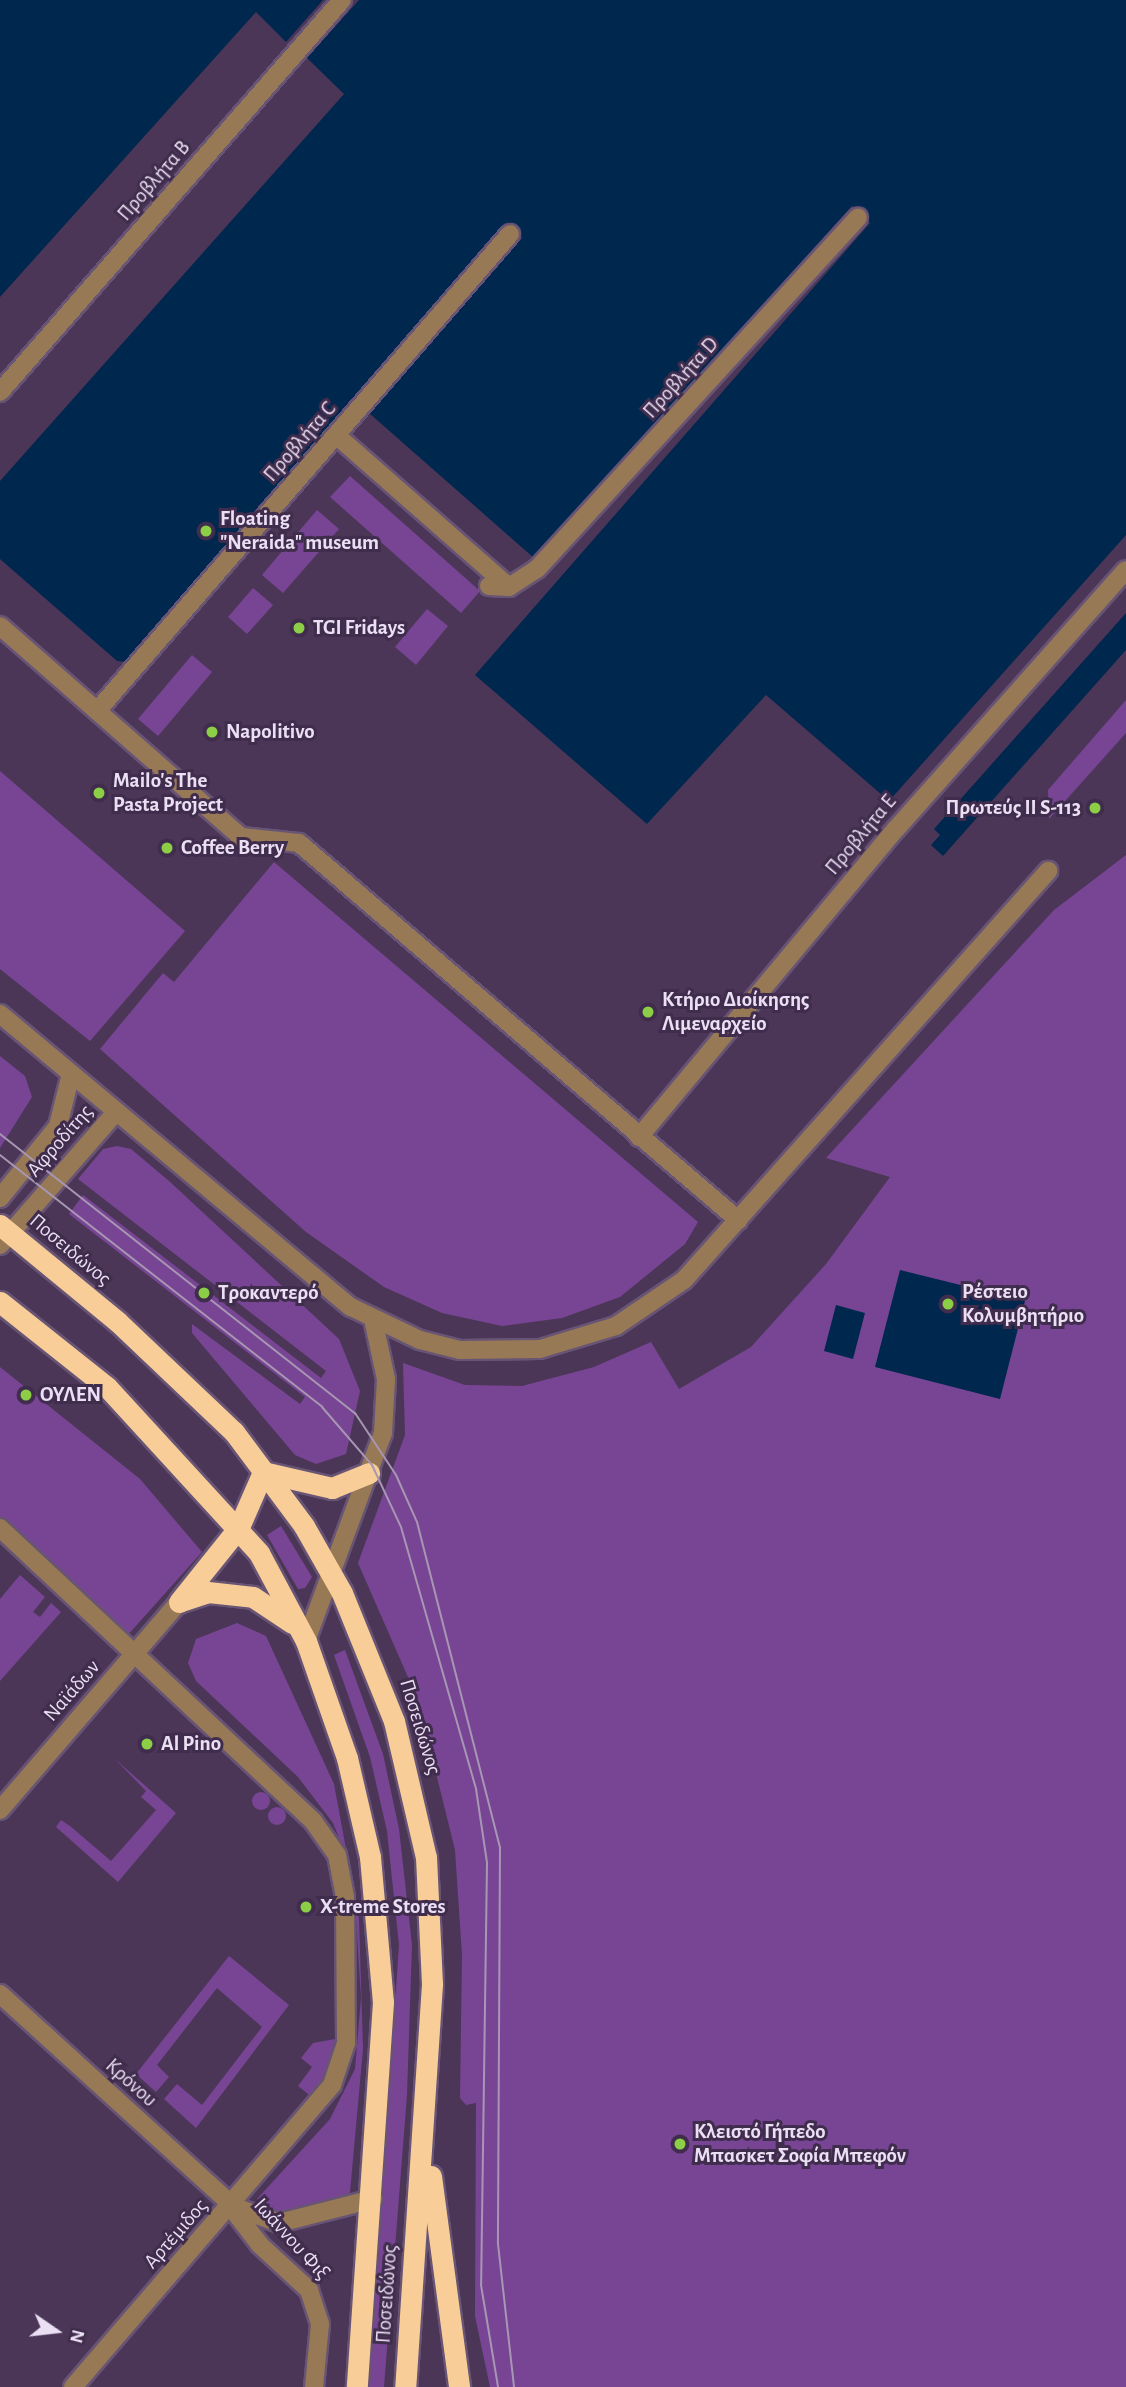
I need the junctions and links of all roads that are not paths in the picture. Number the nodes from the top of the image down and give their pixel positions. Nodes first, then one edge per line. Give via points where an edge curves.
1 (341, 0) edge
2 (858, 217) dead end
3 (510, 234) dead end
4 (0, 392) edge
5 (336, 435) junction
6 (1126, 570) edge
7 (489, 586) dead end
8 (509, 587) junction
9 (0, 626) edge
10 (97, 711) junction
11 (1048, 871) dead end
12 (0, 1014) edge
13 (71, 1074) junction
14 (116, 1112) junction
15 (639, 1137) junction
16 (3, 1191) edge
17 (738, 1220) junction
18 (4, 1234) edge
19 (0, 1302) edge
20 (373, 1319) junction
21 (263, 1472) junction
22 (369, 1473) junction
23 (239, 1527) junction
24 (0, 1528) edge
25 (332, 1576) junction
26 (179, 1602) junction
27 (306, 1641) junction
28 (136, 1651) junction
29 (0, 1810) edge
30 (0, 1994) edge
31 (425, 2122) junction
32 (373, 2199) junction
33 (231, 2206) junction
34 (74, 2387) edge
35 (314, 2387) edge
36 (357, 2387) edge
37 (405, 2387) edge
38 (458, 2387) edge

1 - 4 street, Προβλήτα Β
2 - 8 street, Προβλήτα D via 537,569
3 - 5 street, Προβλήτα C
5 - 8 street
5 - 10 street, Προβλήτα C
6 - 15 street, Προβλήτα E via 896,829
7 - 8 street
9 - 10 street
10 - 15 street via 241,836 299,843
11 - 17 street
12 - 13 street
13 - 14 street
13 - 16 street, Αφροδίτης via 58,1126
14 - 18 street, Αφροδίτης
14 - 20 street via 332,1293
15 - 17 street
17 - 20 street via 652,1305 578,1342 499,1353 460,1350
18 - 21 highway, Ποσειδώνος via 162,1360 234,1432
19 - 23 highway, Ποσειδώνος via 107,1387
20 - 22 street via 387,1397
21 - 22 highway via 332,1488
21 - 23 highway
21 - 25 highway, Ποσειδώνος
22 - 25 street
23 - 26 highway
23 - 27 highway, Ποσειδώνος
24 - 28 street
25 - 27 street
25 - 31 highway, Ποσειδώνος via 394,1721 426,1857 432,1984
26 - 27 highway via 208,1592 253,1597 280,1611
26 - 28 street, Ναϊάδων
27 - 32 highway, Ποσειδώνος via 358,1796 375,1903 383,2002
28 - 29 street, Ναϊάδων
28 - 33 street, Αρτέμιδος via 304,1812 337,1855 345,1897 346,2043 342,2063 314,2111
30 - 33 street, Κρόνου
31 - 37 highway, Ποσειδώνος
31 - 38 highway via 444,2309
32 - 33 street via 279,2223
32 - 36 highway, Ποσειδώνος
33 - 34 street, Αρτέμιδος
33 - 35 street, Ιωάννου Φιξ via 317,2304

